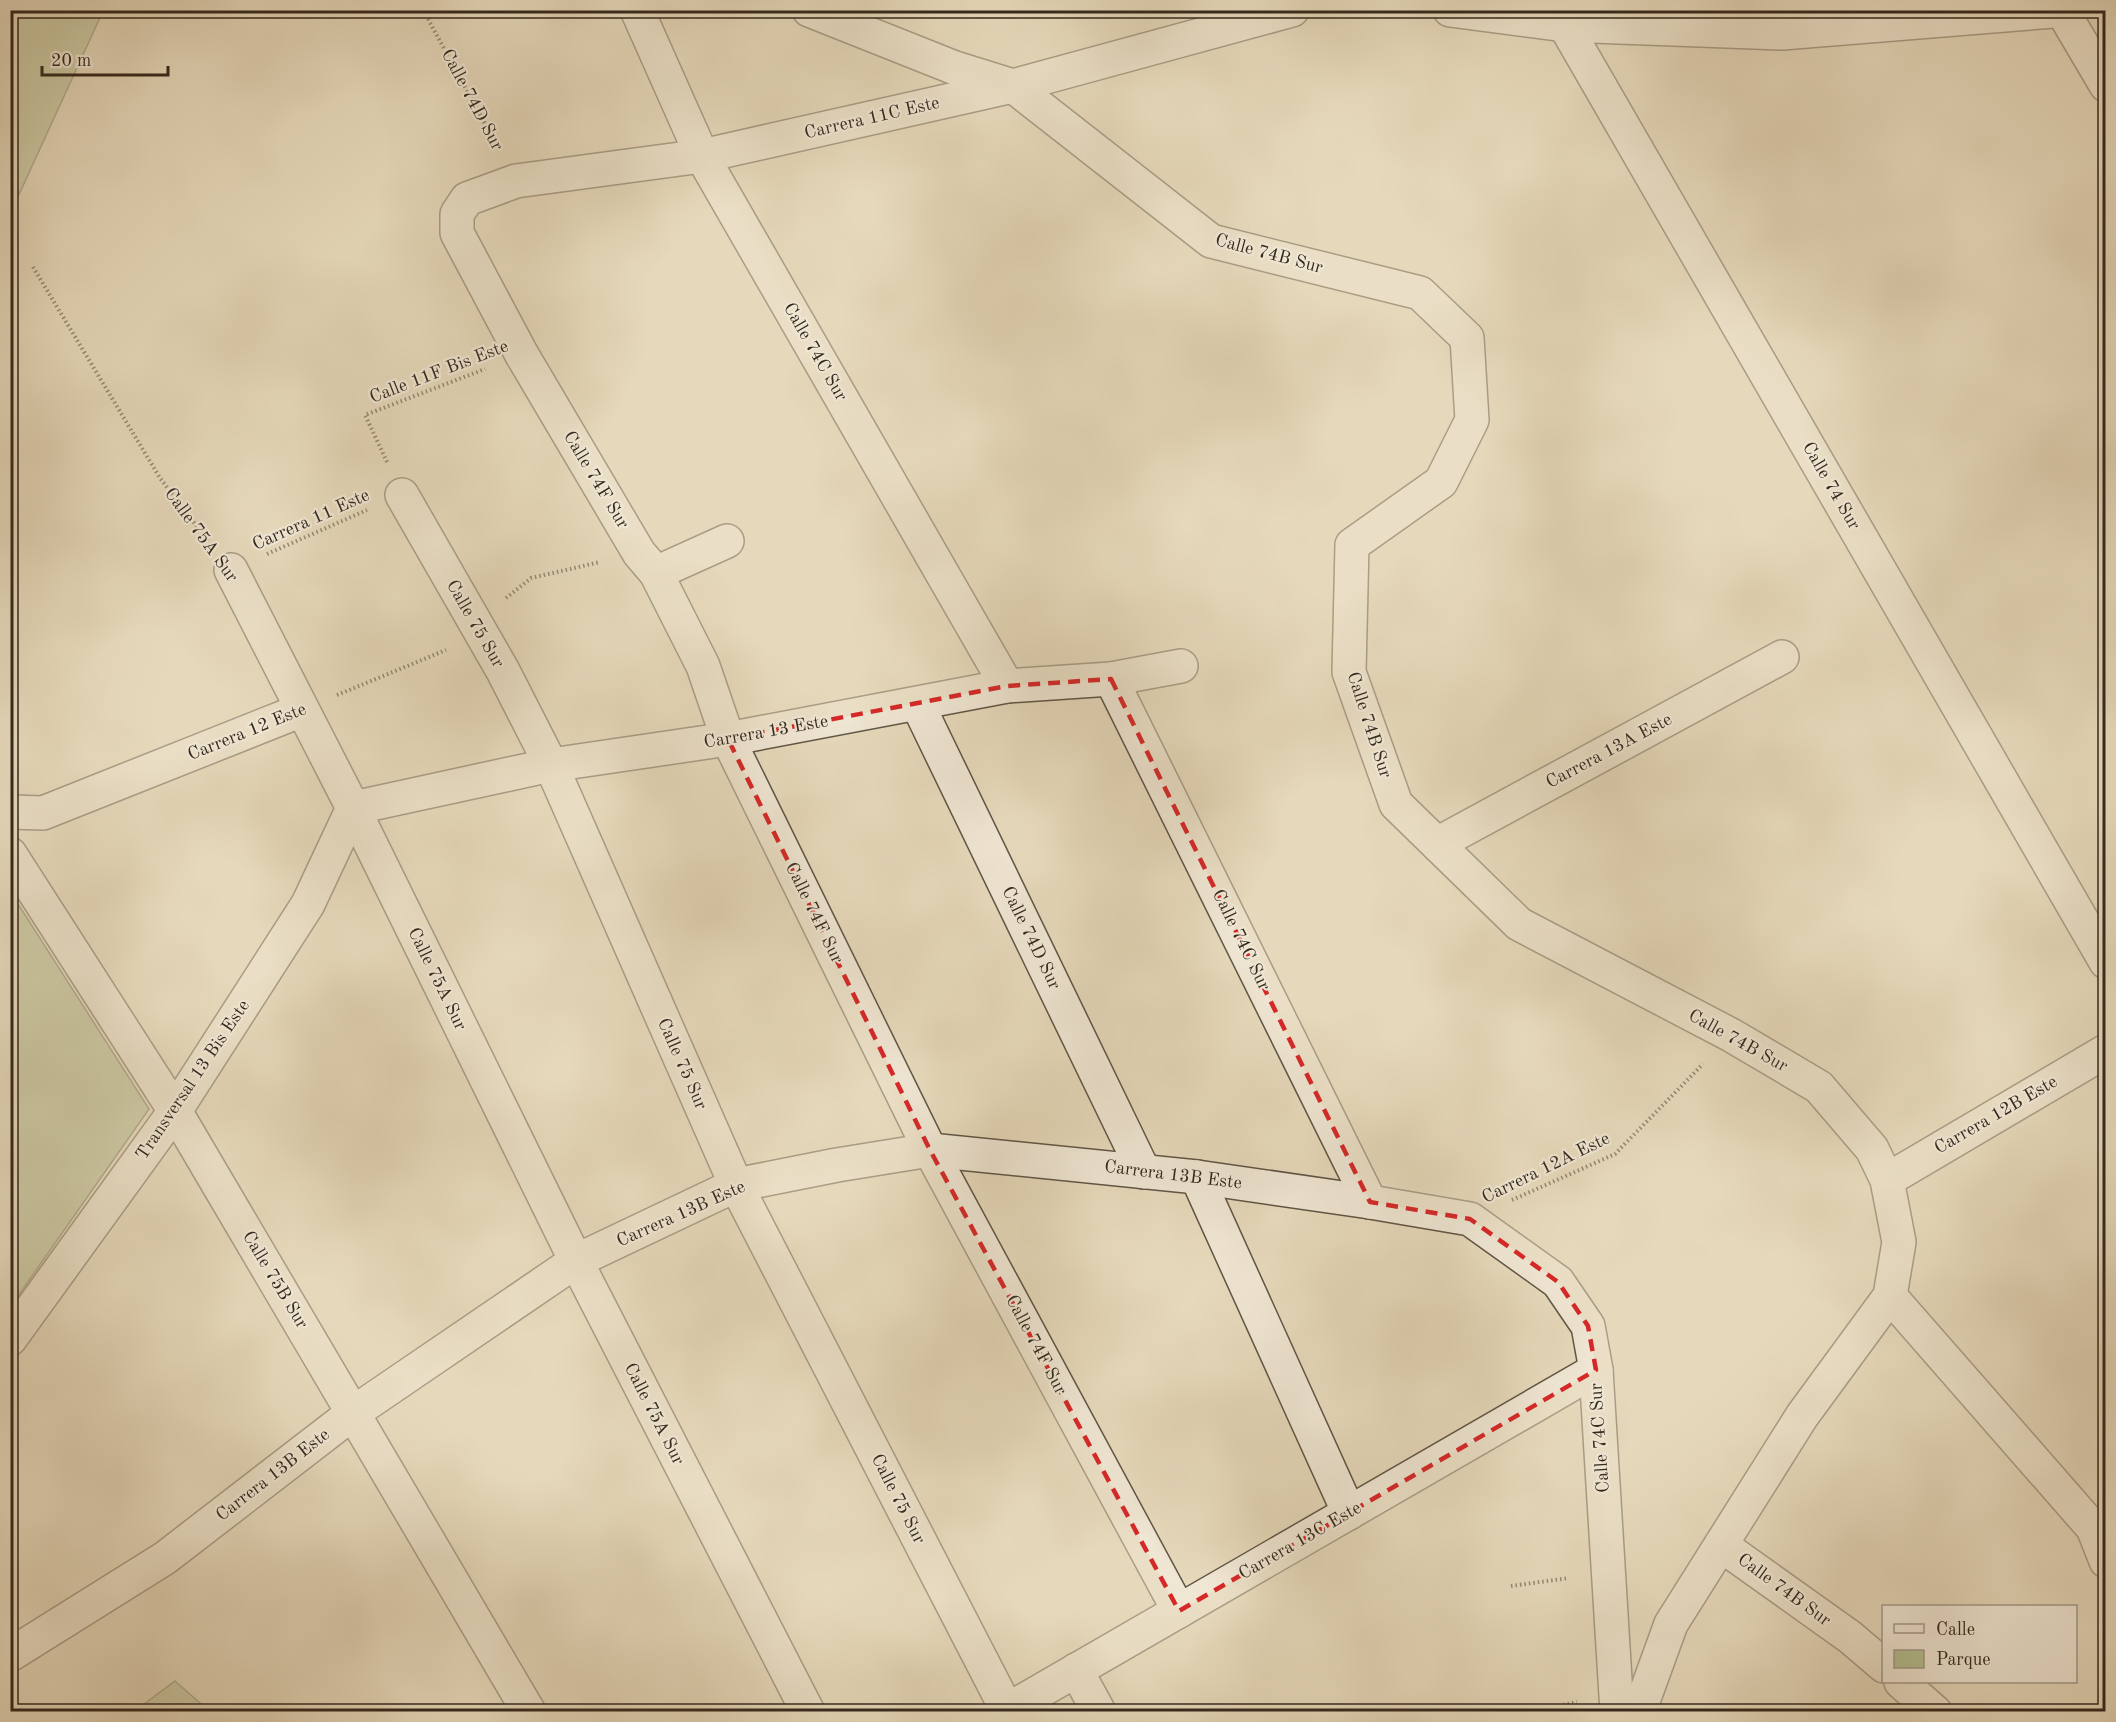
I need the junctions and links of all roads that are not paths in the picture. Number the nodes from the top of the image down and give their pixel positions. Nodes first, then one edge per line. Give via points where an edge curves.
1 (637, 10) edge
2 (809, 10) edge
3 (1292, 10) edge
4 (1450, 10) edge
5 (2065, 11) edge
6 (1560, 18) edge
7 (2106, 85) edge
8 (1013, 86) junction
9 (702, 156) junction
10 (457, 214) joint
11 (402, 495) road end
12 (727, 541) dead end
13 (647, 563) junction
14 (231, 570) road end
15 (1782, 657) dead end
16 (1181, 666) dead end
17 (1112, 679) junction
18 (1007, 686) junction
19 (918, 705) junction
20 (302, 710) junction
21 (728, 739) junction
22 (550, 765) junction
23 (353, 808) junction
24 (10, 812) edge
25 (1437, 844) junction
26 (10, 854) edge
27 (2106, 962) edge
28 (2106, 1051) edge
29 (175, 1111) junction
30 (930, 1150) junction
31 (1144, 1172) junction
32 (1197, 1177) junction
33 (1887, 1180) junction
34 (736, 1185) junction
35 (1370, 1202) junction
36 (1470, 1220) joint
37 (576, 1262) junction
38 (1890, 1296) junction
39 (10, 1339) edge
40 (1596, 1370) junction
41 (353, 1413) junction
42 (1349, 1513) junction
43 (1721, 1545) junction
44 (2106, 1561) edge
45 (1179, 1611) junction
46 (14, 1648) edge
47 (1882, 1664) edge
48 (1076, 1670) junction
49 (1902, 1683) edge
50 (1624, 1706) edge
51 (1006, 1711) edge
52 (529, 1712) edge
53 (808, 1712) edge
54 (1099, 1712) edge
55 (1935, 1712) edge

1 - 9 street, Calle 74C Sur
2 - 8 street via 955,68
3 - 8 street, Carrera 11C Este
4 - 6 street
5 - 6 street via 1782,33
5 - 7 street
6 - 27 street, Calle 74 Sur
8 - 9 street, Carrera 11C Este
8 - 25 street, Calle 74B Sur via 1211,241 1420,293 1467,338 1472,420 1441,482 1352,545 1348,672 1396,804
9 - 10 street, Carrera 11C Este via 516,181 466,199
9 - 18 street, Calle 74C Sur
10 - 13 street, Calle 74F Sur via 457,233 522,355
11 - 22 street, Calle 75 Sur via 503,671
12 - 13 street
13 - 21 street, Calle 74F Sur via 703,666
14 - 20 street, Calle 75A Sur
15 - 25 street, Carrera 13A Este
16 - 17 street, Carrera 13 Este
17 - 18 street, Carrera 13 Este
17 - 35 street, Calle 74C Sur
18 - 19 street, Carrera 13 Este
19 - 21 street, Carrera 13 Este
19 - 31 street, Calle 74D Sur
20 - 23 street, Calle 75A Sur
20 - 24 street, Carrera 12 Este via 43,813
21 - 22 street, Carrera 13 Este
21 - 30 street, Calle 74F Sur
22 - 23 street, Carrera 13 Este
22 - 34 street, Calle 75 Sur
23 - 29 street, Transversal 13 Bis Este via 308,904
23 - 37 street, Calle 75A Sur
25 - 33 street, Calle 74B Sur via 1519,924 1731,1035 1820,1088 1872,1149
26 - 29 street, Calle 75B Sur
28 - 33 street, Carrera 12B Este
29 - 39 street, Transversal 13 Bis Este
29 - 41 street, Calle 75B Sur
30 - 31 street, Carrera 13B Este
30 - 34 street, Carrera 13B Este
30 - 45 street, Calle 74F Sur
31 - 32 street, Carrera 13B Este
32 - 35 street, Carrera 13B Este
32 - 42 street
33 - 38 street, Calle 74B Sur via 1899,1242
34 - 37 street, Carrera 13B Este
34 - 51 street, Calle 75 Sur
35 - 36 street, Carrera 13B Este
36 - 40 street, Calle 74C Sur via 1558,1282 1588,1326
37 - 41 street, Carrera 13B Este
37 - 53 street, Calle 75A Sur
38 - 43 street, Calle 74B Sur via 1802,1416
38 - 44 street via 2093,1528
40 - 42 street, Carrera 13C Este
40 - 50 street, Calle 74C Sur via 1608,1572
41 - 46 street, Carrera 13B Este via 165,1558
41 - 52 street, Calle 75B Sur
42 - 45 street, Carrera 13C Este
43 - 47 street, Calle 74B Sur
43 - 50 street
45 - 48 street, Carrera 13C Este
48 - 51 street, Carrera 13C Este
48 - 54 street
49 - 55 street

